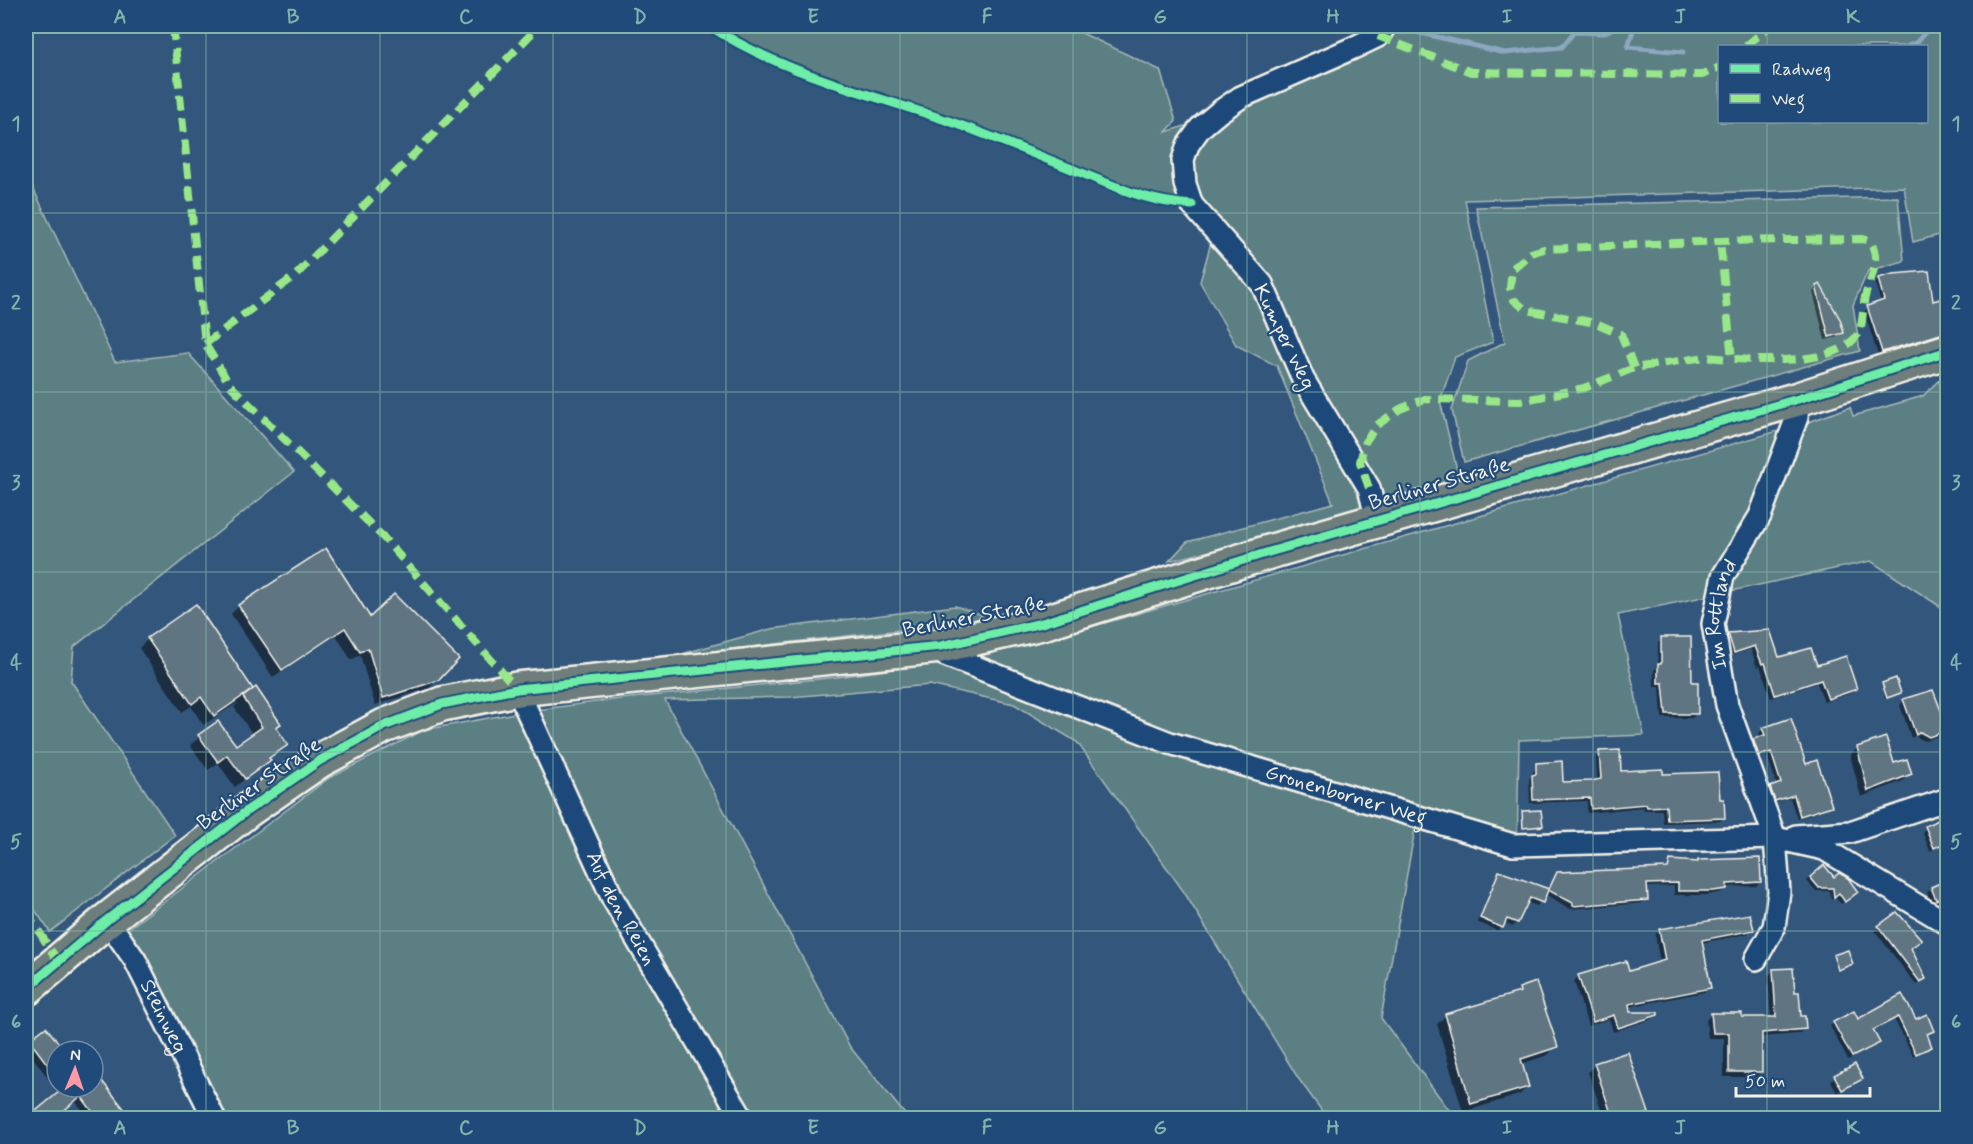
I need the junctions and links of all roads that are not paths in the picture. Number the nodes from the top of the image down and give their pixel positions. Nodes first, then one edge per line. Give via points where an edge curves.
1 (1385, 26) edge
2 (1947, 351) edge
3 (1798, 399) junction
4 (1377, 520) junction
5 (941, 646) junction
6 (517, 689) junction
7 (1947, 799) edge
8 (1774, 838) junction
9 (107, 920) junction
10 (1947, 924) edge
11 (1756, 959) dead end
12 (26, 989) edge
13 (214, 1119) edge
14 (742, 1119) edge

1 - 4 street, Kumper Weg via 1377,36 1226,107 1200,128 1183,160 1192,205 1262,284 1303,379 1369,488
2 - 3 main road, Berliner Straße
3 - 4 main road, Berliner Straße
3 - 8 street, Im Rottland via 1797,417 1760,516 1724,576 1713,624 1727,705
4 - 5 main road, Berliner Straße via 1042,623
5 - 6 main road, Berliner Straße
5 - 8 street, Gronenborner Weg via 945,655 1170,743 1513,844
6 - 9 main road, Berliner Straße via 442,704 384,726 319,761 248,810
6 - 14 street, Auf den Reien via 613,899
7 - 8 street, Gronenborner Weg via 1850,832
8 - 10 street, Gronenborner Weg via 1824,849
8 - 11 street via 1779,892 1773,927
9 - 12 main road, Berliner Straße
9 - 13 street, Steinweg via 135,960

